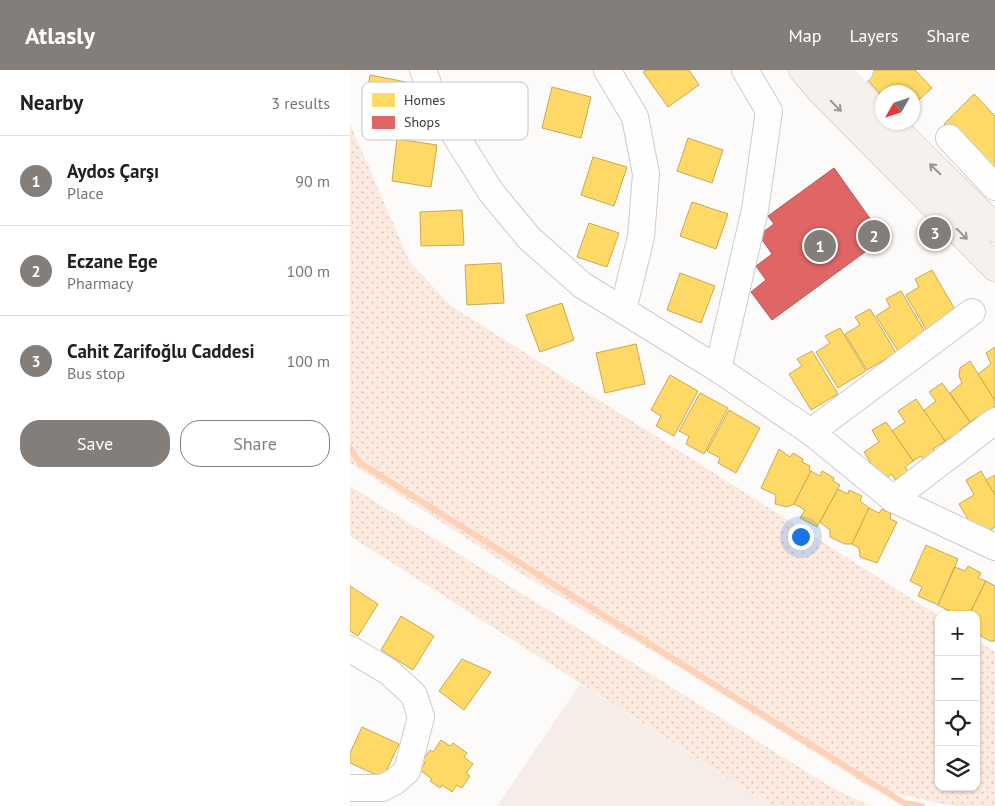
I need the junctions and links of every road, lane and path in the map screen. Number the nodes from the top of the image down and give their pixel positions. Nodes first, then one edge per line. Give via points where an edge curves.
1 (423, 70) edge
2 (607, 70) edge
3 (745, 70) edge
4 (803, 70) edge
5 (847, 74) edge
6 (427, 82) edge
7 (875, 108) edge
8 (896, 130) edge
9 (949, 138) dead end
10 (458, 140) edge
11 (995, 187) edge
12 (995, 228) edge
13 (995, 267) edge
14 (622, 310) junction
15 (972, 312) dead end
16 (718, 369) junction
17 (995, 421) edge
18 (811, 432) junction
19 (893, 499) junction
20 (994, 545) edge
21 (350, 649) edge
22 (350, 788) edge

1 - 6 lane
2 - 14 lane via 635,117 646,174 641,238
3 - 16 lane via 769,111 755,210
4 -> 13 main road
5 - 7 main road
12 -> 8 main road
9 - 11 lane
10 - 14 lane via 491,192 529,238 582,285
14 - 16 lane
15 - 18 lane
16 - 18 lane
17 - 19 lane
18 - 19 lane
19 - 20 lane
21 - 22 lane via 389,672 408,689 414,695 421,717 407,771 382,788

